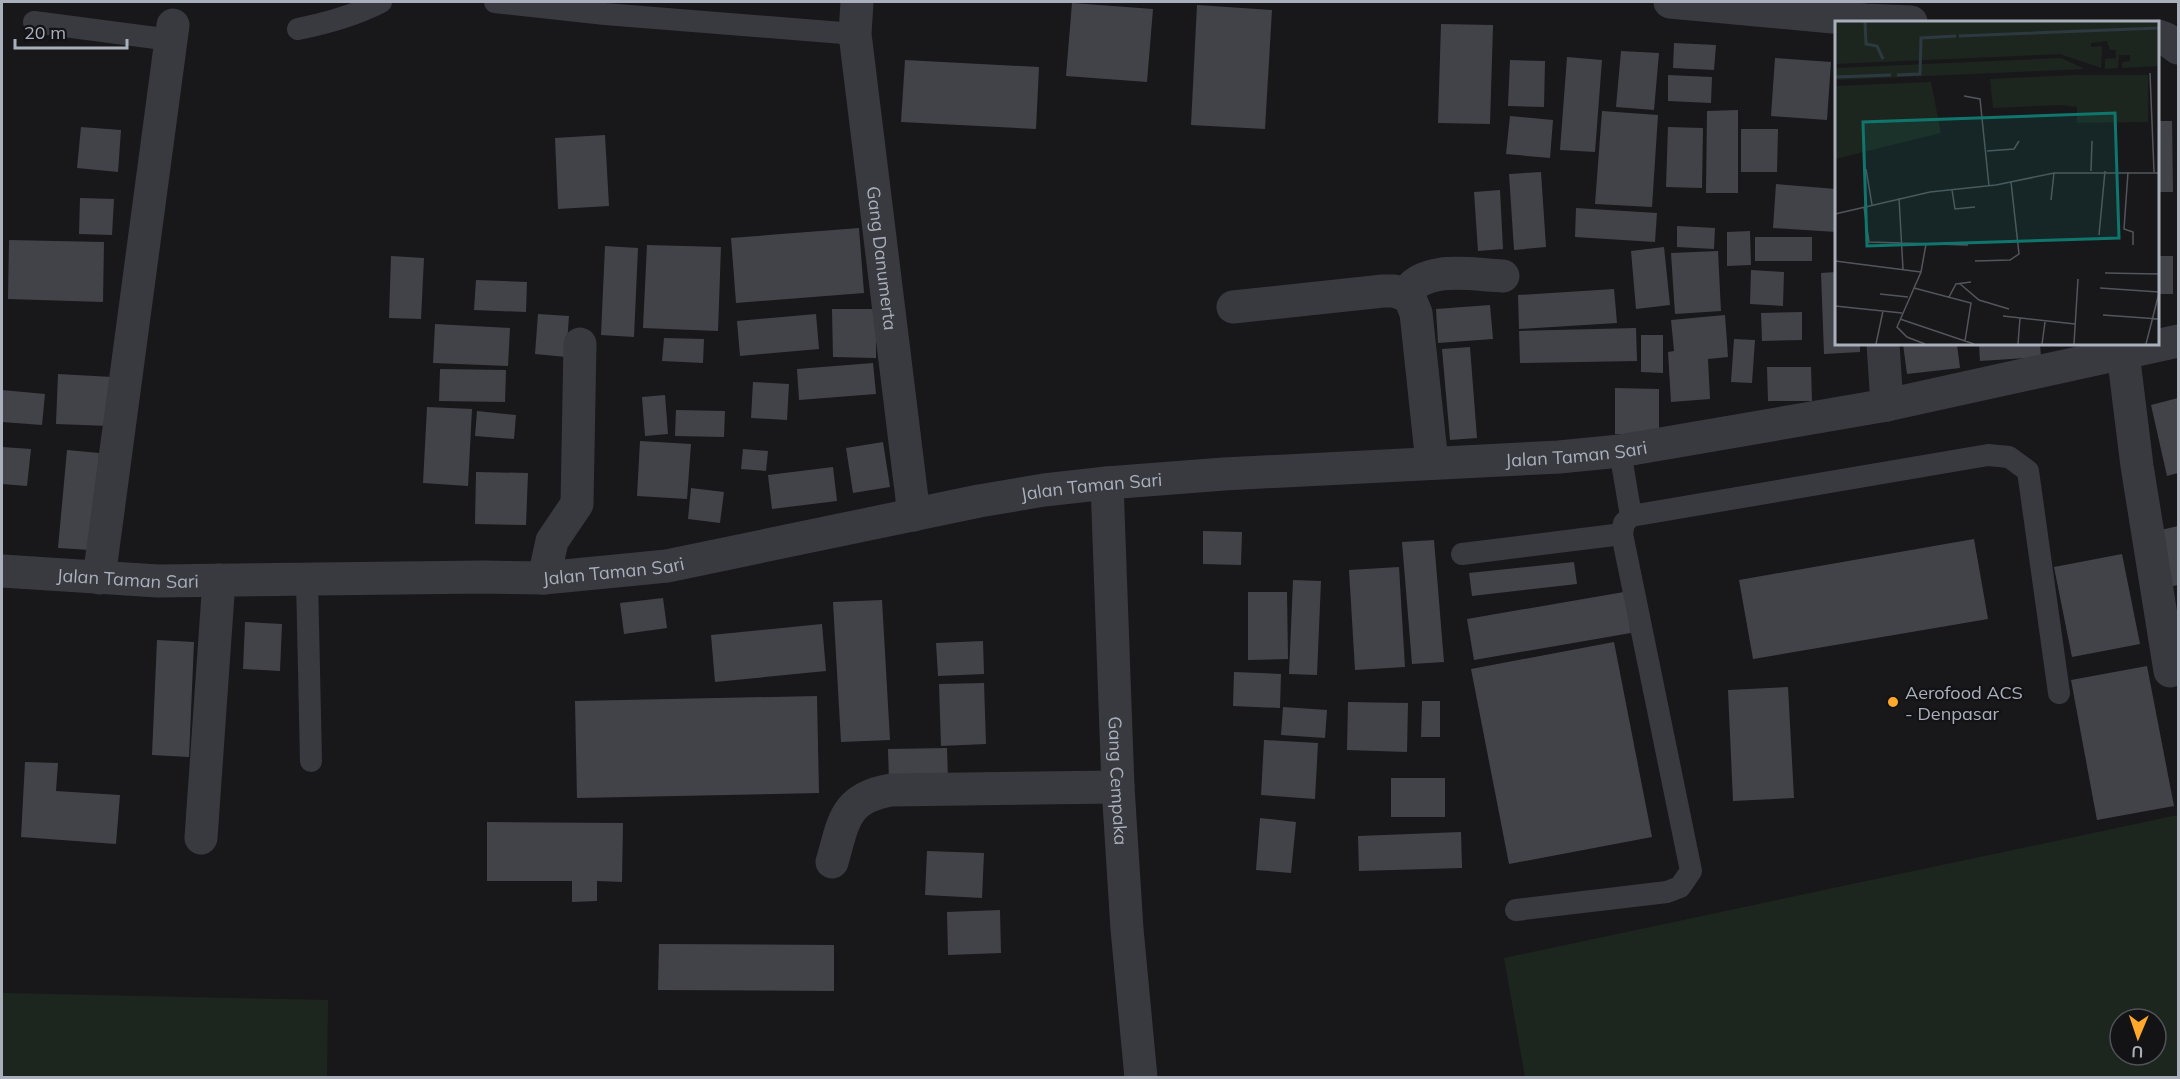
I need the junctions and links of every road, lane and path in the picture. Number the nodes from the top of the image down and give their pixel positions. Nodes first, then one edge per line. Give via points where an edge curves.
1 (381, 2) edge
2 (495, 2) edge
3 (857, 2) edge
4 (1670, 2) edge
5 (1865, 15) edge
6 (1904, 21) edge
7 (34, 22) dead end
8 (298, 28) dead end
9 (172, 33) joint
10 (855, 34) junction
11 (2159, 37) edge
12 (2178, 48) edge
13 (1503, 276) dead end
14 (1406, 294) junction
15 (1233, 307) dead end
16 (2178, 341) edge
17 (580, 344) dead end
18 (1883, 345) edge
19 (2123, 354) junction
20 (1887, 405) junction
21 (1620, 451) junction
22 (1432, 463) junction
23 (1107, 483) junction
24 (914, 515) junction
25 (1626, 525) junction
26 (1462, 554) dead end
27 (2, 572) edge
28 (99, 578) junction
29 (544, 578) junction
30 (307, 579) junction
31 (219, 580) junction
32 (2170, 671) dead end
33 (2058, 693) dead end
34 (311, 761) dead end
35 (1118, 787) junction
36 (201, 838) dead end
37 (832, 862) dead end
38 (1516, 910) dead end
39 (1142, 1077) edge

1 - 8 lane via 337,21
2 - 10 lane
3 - 10 street, Gang Danumerta
4 - 5 street
5 - 6 street
7 - 9 lane
9 - 28 street
10 - 24 street, Gang Danumerta
11 - 12 street
13 - 14 street via 1442,274 1422,279
14 - 15 street via 1383,291
14 - 22 street via 1416,313
16 - 19 street, Jalan Taman Sari
17 - 29 street via 577,504 552,541
18 - 20 street
19 - 20 street, Jalan Taman Sari
19 - 32 street
20 - 21 street, Jalan Taman Sari
21 - 22 street, Jalan Taman Sari
21 - 25 lane
22 - 23 street, Jalan Taman Sari
23 - 24 street, Jalan Taman Sari via 1044,490
23 - 35 street, Gang Cempaka
24 - 29 street, Jalan Taman Sari via 667,566
25 - 26 lane
25 - 33 lane via 1988,455 2009,458 2028,471
25 - 38 lane via 1691,871 1680,887 1667,892
27 - 28 street, Jalan Taman Sari
28 - 31 street, Jalan Taman Sari
29 - 30 street, Jalan Taman Sari
30 - 31 street, Jalan Taman Sari
30 - 34 lane
31 - 36 street
35 - 37 street via 876,793 855,804 845,819
35 - 39 street, Gang Cempaka

